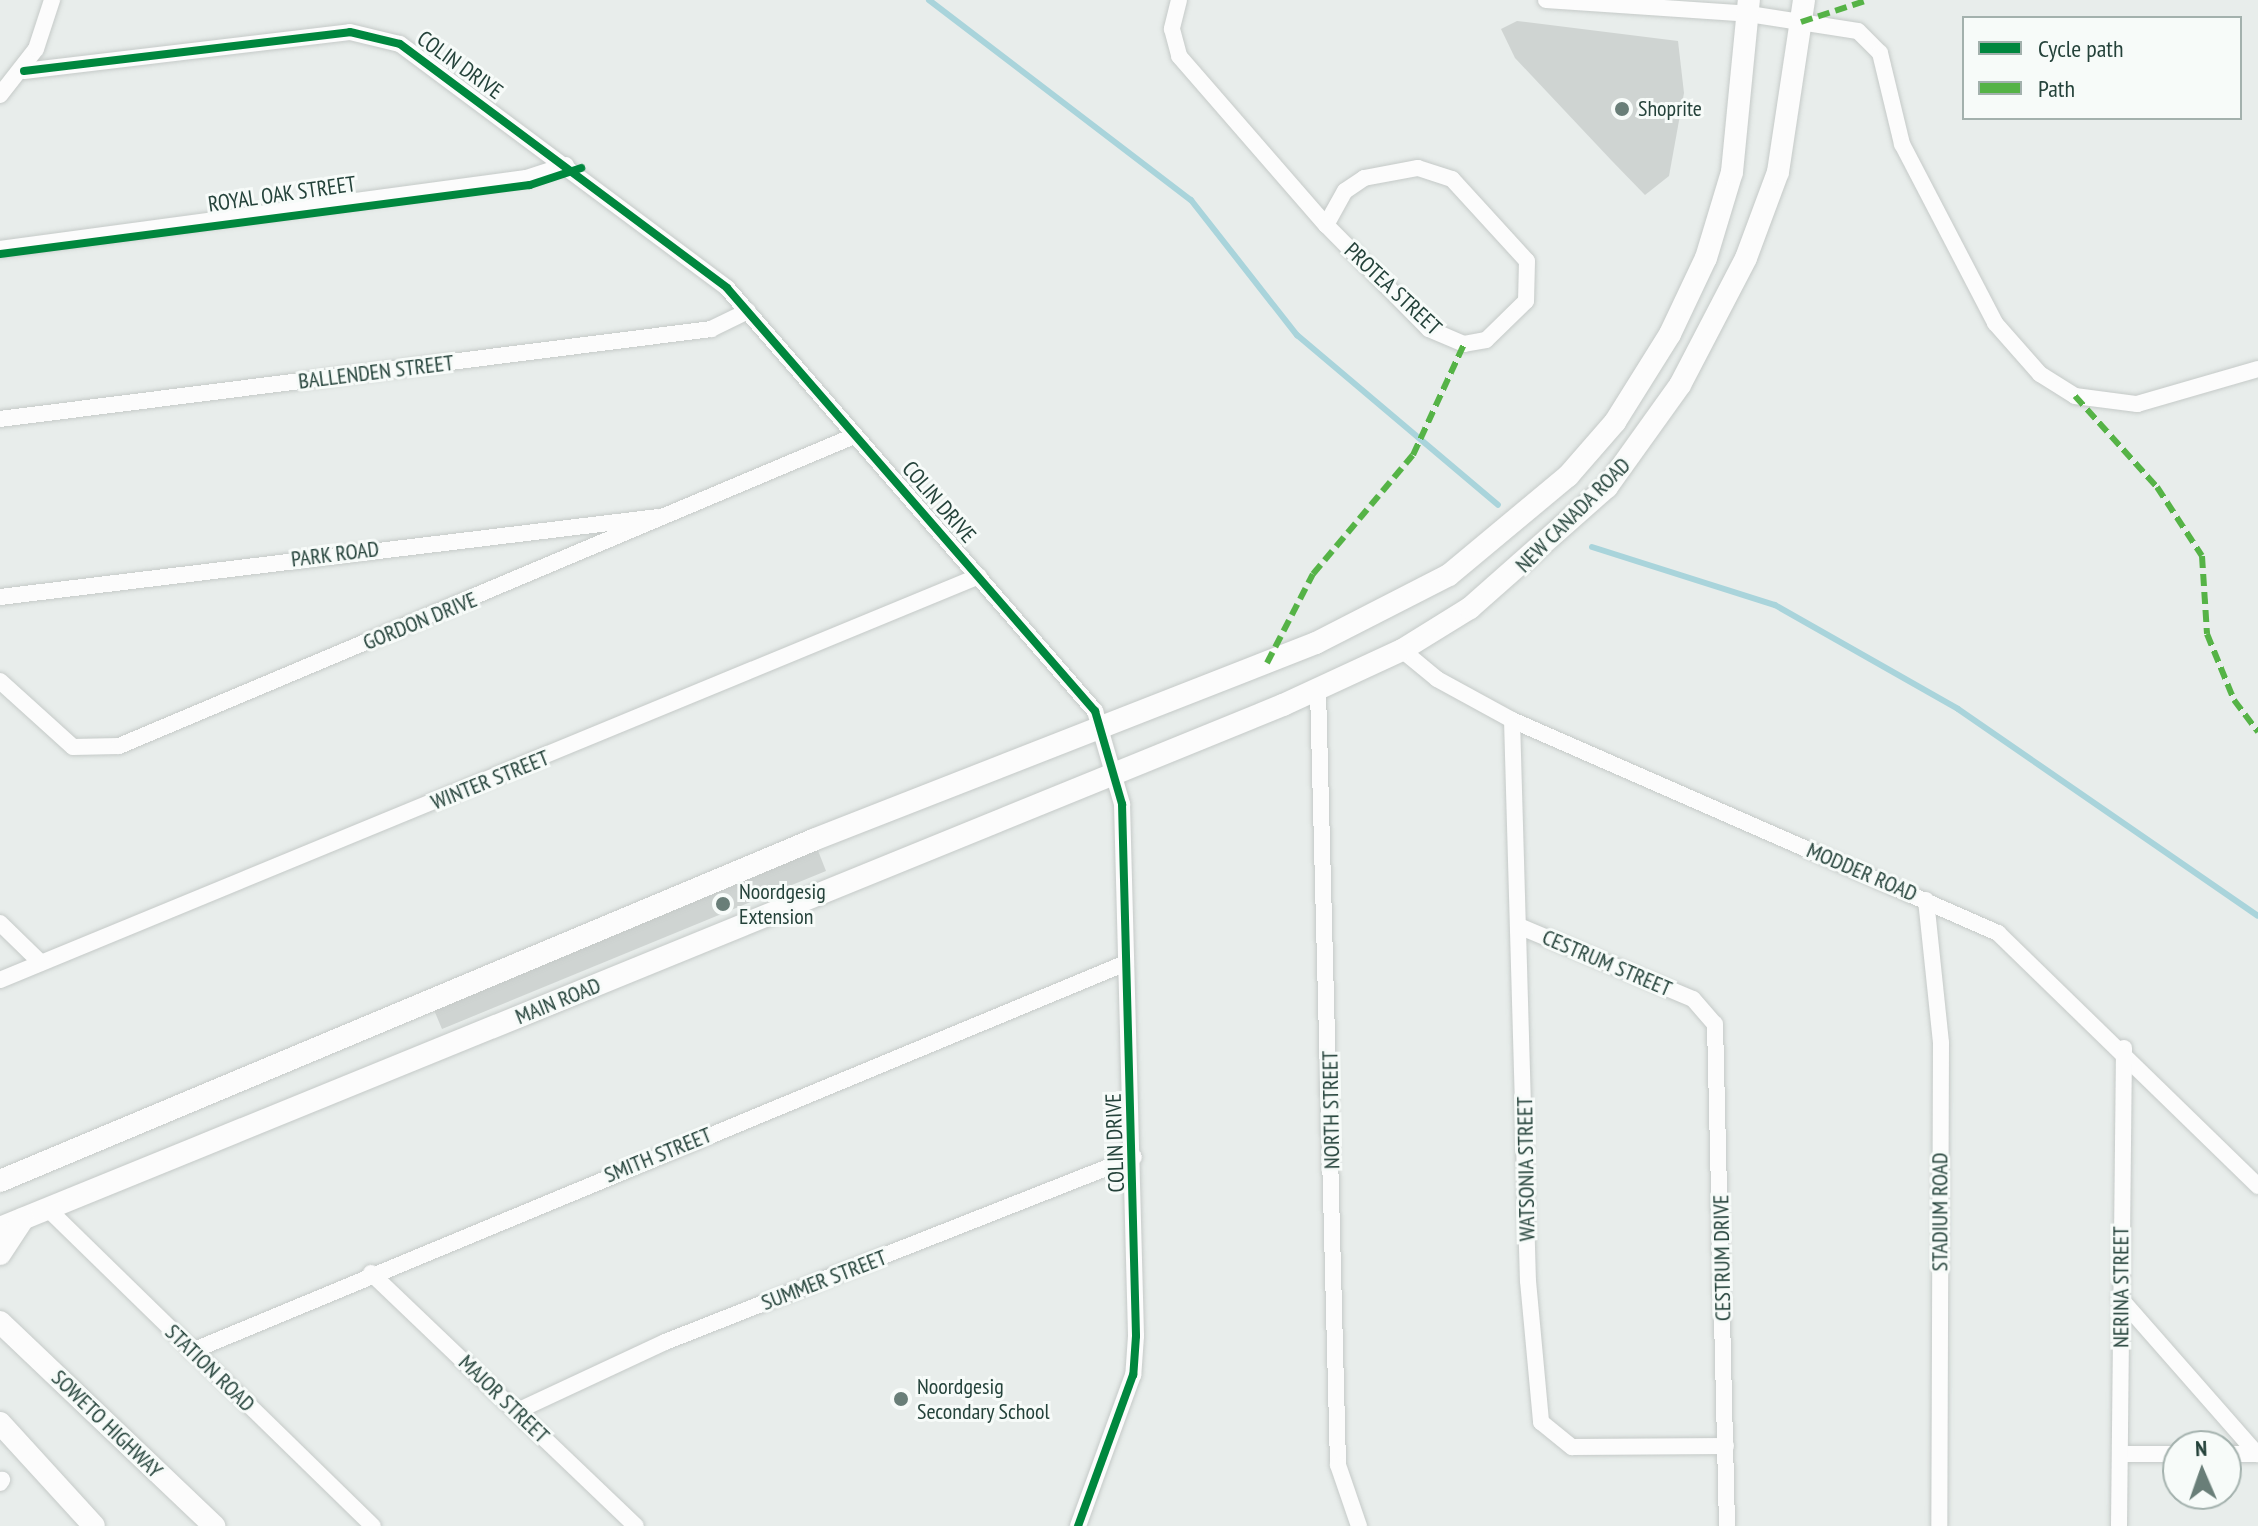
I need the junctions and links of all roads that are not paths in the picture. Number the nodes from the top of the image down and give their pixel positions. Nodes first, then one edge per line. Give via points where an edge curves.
1 (52, 0) edge
2 (1179, 0) edge
3 (1546, 0) edge
4 (1589, 0) edge
5 (1749, 7) edge
6 (1802, 11) edge
7 (24, 71) junction
8 (0, 95) edge
9 (566, 165) junction
10 (1326, 225) junction
11 (0, 249) edge
12 (748, 311) junction
13 (2258, 369) edge
14 (0, 419) edge
15 (854, 436) junction
16 (671, 516) junction
17 (979, 576) junction
18 (0, 597) edge
19 (1402, 650) junction
20 (0, 681) edge
21 (1318, 690) junction
22 (1512, 720) junction
23 (1103, 727) junction
24 (1116, 774) junction
25 (1926, 900) junction
26 (0, 923) edge
27 (1521, 927) junction
28 (41, 963) junction
29 (1126, 963) junction
30 (0, 980) edge
31 (1693, 999) joint
32 (2124, 1048) junction
33 (1134, 1157) junction
34 (2, 1178) edge
35 (2258, 1186) edge
36 (47, 1208) junction
37 (24, 1218) junction
38 (0, 1228) edge
39 (0, 1254) edge
40 (371, 1273) junction
41 (2120, 1298) junction
42 (0, 1322) edge
43 (192, 1351) junction
44 (517, 1411) junction
45 (0, 1423) edge
46 (1726, 1446) junction
47 (2120, 1454) junction
48 (2162, 1454) edge
49 (2258, 1454) edge
50 (94, 1526) edge
51 (214, 1526) edge
52 (373, 1526) edge
53 (636, 1526) edge
54 (1078, 1526) edge
55 (1359, 1526) edge
56 (1727, 1526) edge
57 (1939, 1526) edge
58 (2119, 1526) edge

1 - 7 street
2 - 10 street, PROTEA STREET via 1172,29 1179,56
3 - 4 street
4 - 5 street
5 - 6 street
5 - 23 main road, NEW CANADA ROAD via 1737,147 1706,258 1632,398 1568,476 1519,522 1449,575 1359,625
6 - 13 street via 1858,31 1880,53 1902,144 1995,323 2040,374 2075,396 2137,404
6 - 19 main road, NEW CANADA ROAD via 1785,147 1746,258 1667,407 1607,487 1549,543
7 - 8 street
7 - 9 street, COLIN DRIVE via 371,33 400,44
9 - 11 street, ROYAL OAK STREET via 526,178
9 - 12 street, COLIN DRIVE via 703,266
10 - 10 street, PROTEA STREET via 1448,340 1464,344 1496,334 1531,289 1521,249 1435,170 1403,167 1364,178 1345,191
12 - 14 street, BALLENDEN STREET via 711,329
12 - 15 street, COLIN DRIVE
15 - 16 street, GORDON DRIVE
15 - 17 street, COLIN DRIVE
16 - 18 street, PARK ROAD
16 - 20 street, GORDON DRIVE via 101,751 61,740
17 - 23 street, COLIN DRIVE
17 - 28 street, WINTER STREET
19 - 21 main road, NEW CANADA ROAD
19 - 22 street, MODDER ROAD via 1437,679
21 - 24 main road, NEW CANADA ROAD
21 - 55 street, NORTH STREET via 1338,1465
22 - 25 street, MODDER ROAD
22 - 27 street, WATSONIA STREET
23 - 24 street, COLIN DRIVE
23 - 34 main road via 798,846
24 - 29 street, COLIN DRIVE
24 - 36 main road, MAIN ROAD via 800,896
25 - 32 street, MODDER ROAD via 2010,942
25 - 57 street, STADIUM ROAD via 1941,1043
26 - 28 street
27 - 31 street, CESTRUM STREET
27 - 46 street, WATSONIA STREET via 1528,1281 1541,1422 1572,1447
28 - 30 street, WINTER STREET
29 - 33 street, COLIN DRIVE
29 - 40 street, SMITH STREET
31 - 46 street, CESTRUM DRIVE via 1717,1033
32 - 35 street, MODDER ROAD
32 - 41 street, NERINA STREET
33 - 44 street, SUMMER STREET via 665,1342
33 - 54 street, COLIN DRIVE via 1133,1375
36 - 37 main road, MAIN ROAD
36 - 43 street, STATION ROAD
37 - 38 main road, MAIN ROAD
37 - 39 main road
40 - 43 street, SMITH STREET
40 - 44 street, MAJOR STREET
41 - 47 street, NERINA STREET
41 - 49 street
42 - 51 main road, SOWETO HIGHWAY
43 - 52 street, STATION ROAD
44 - 53 street, MAJOR STREET
45 - 50 main road
46 - 56 street, CESTRUM DRIVE
47 - 48 street
47 - 58 street, NERINA STREET

